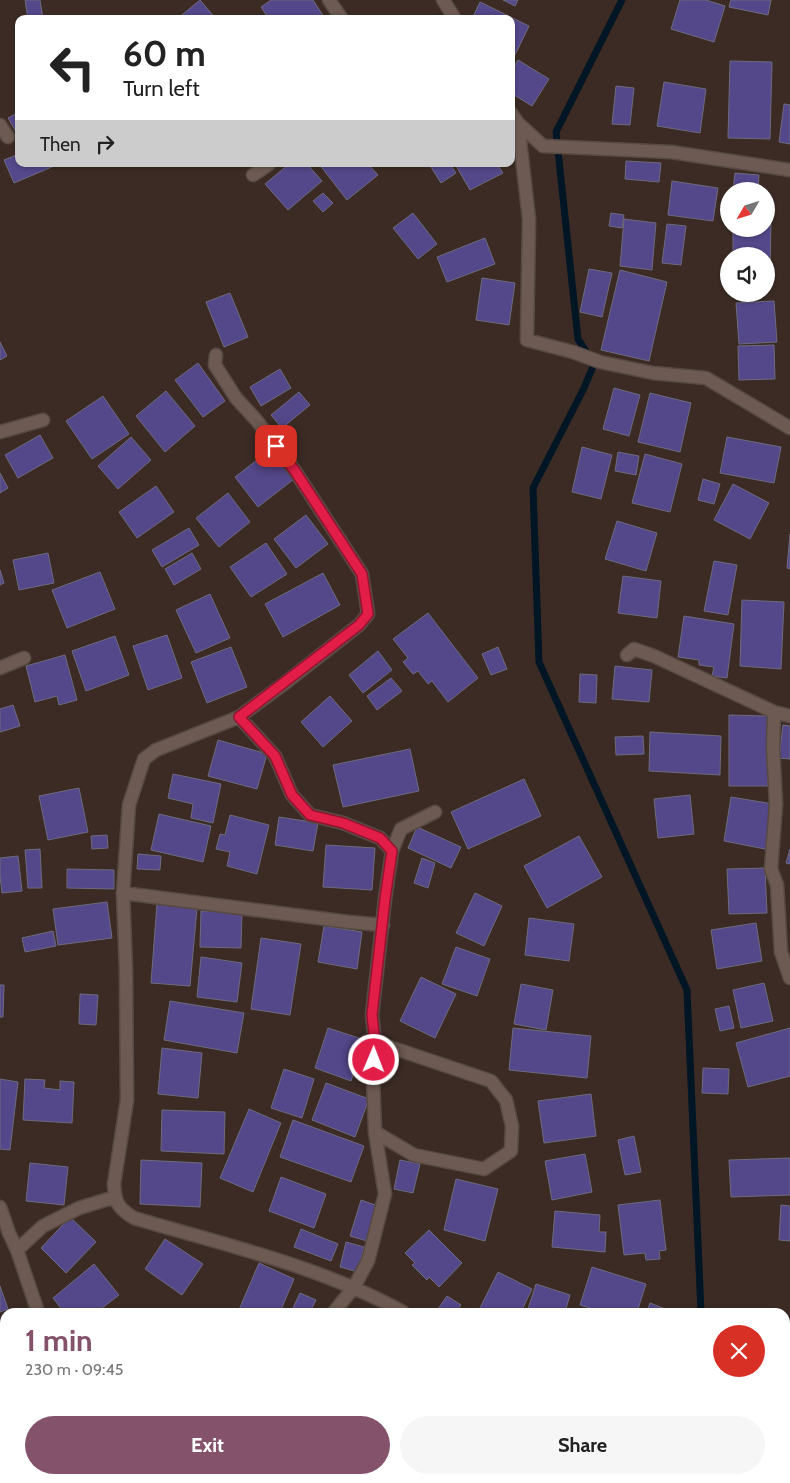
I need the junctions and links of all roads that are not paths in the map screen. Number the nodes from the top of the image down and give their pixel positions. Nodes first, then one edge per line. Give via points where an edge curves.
1 (329, 0) edge
2 (444, 1) edge
3 (339, 15) edge
4 (453, 15) edge
5 (515, 119) edge
6 (0, 125) edge
7 (515, 125) edge
8 (8, 137) dead end
9 (264, 167) edge
10 (790, 170) edge
11 (252, 174) dead end
12 (216, 355) dead end
13 (43, 420) dead end
14 (790, 428) edge
15 (0, 432) edge
16 (627, 655) dead end
17 (24, 658) dead end
18 (0, 668) edge
19 (774, 712) junction
20 (790, 716) edge
21 (239, 717) junction
22 (435, 812) dead end
23 (392, 851) junction
24 (123, 893) junction
25 (383, 925) junction
26 (790, 978) edge
27 (375, 1042) junction
28 (375, 1132) junction
29 (115, 1197) junction
30 (0, 1208) edge
31 (17, 1250) junction
32 (354, 1288) junction
33 (37, 1308) edge
34 (337, 1308) edge
35 (395, 1308) edge

1 - 3 street
2 - 4 street
5 - 10 street via 543,146 671,152
6 - 8 street
7 - 14 street via 529,219 527,340 600,362 706,378
9 - 11 street
12 - 21 street via 215,365 236,398 295,471 362,574 368,614 359,625
13 - 15 street
16 - 19 street via 634,649 654,656
17 - 18 street
19 - 20 street
19 - 26 street via 776,804 771,869 776,885 781,952
21 - 23 street via 275,756 292,795 310,815 343,823 380,838
21 - 24 street via 156,750 144,759 129,805
22 - 23 street via 401,829
23 - 25 street
24 - 25 street
24 - 29 street via 127,1100 114,1184
25 - 27 street via 372,1015
27 - 28 street via 372,1077
27 - 28 street via 491,1081 506,1100 512,1126 510,1150 484,1169 414,1155
28 - 32 street via 385,1194 368,1261
29 - 31 street via 79,1208 43,1226
29 - 32 street via 121,1210 134,1218 296,1266
30 - 31 street
31 - 33 street
32 - 34 street
32 - 35 street

